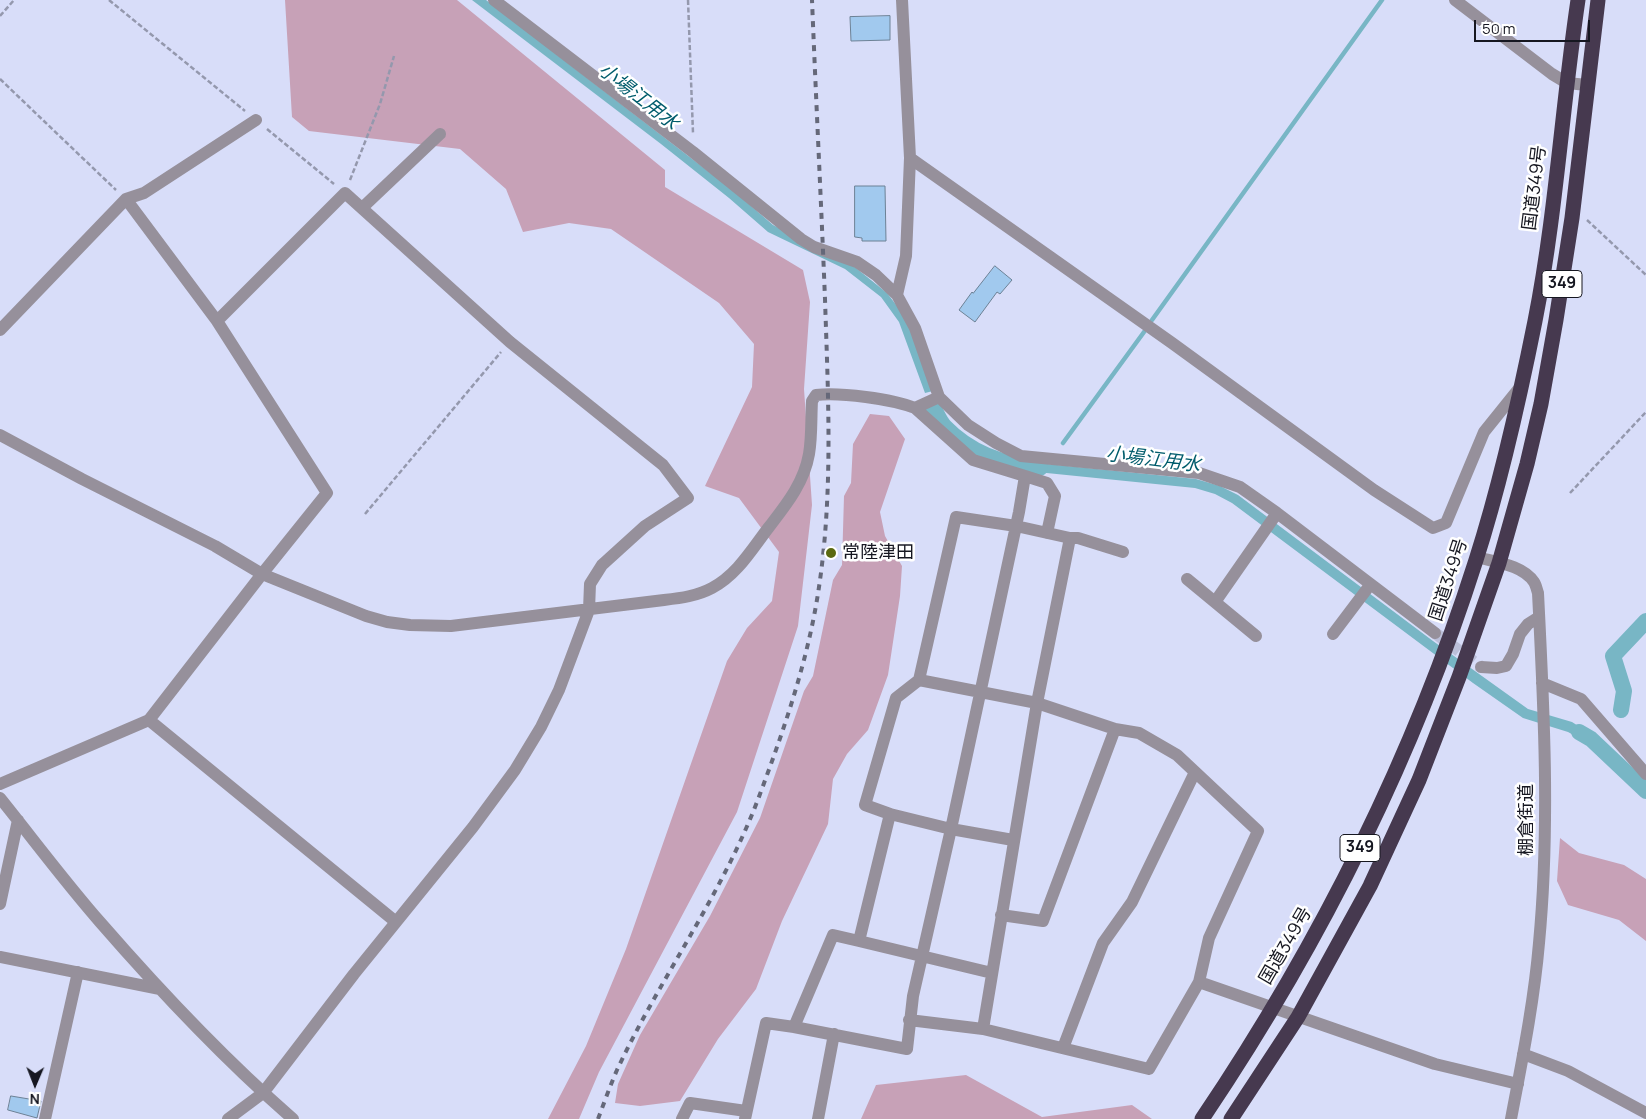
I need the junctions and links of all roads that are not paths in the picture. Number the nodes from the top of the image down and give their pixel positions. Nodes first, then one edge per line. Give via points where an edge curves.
1 (494, 0) edge
2 (902, 0) edge
3 (1456, 0) edge
4 (1578, 0) edge
5 (1598, 0) edge
6 (1567, 82) junction
7 (1587, 85) junction
8 (256, 120) road end
9 (440, 134) dead end
10 (910, 158) junction
11 (126, 199) junction
12 (362, 208) junction
13 (897, 295) junction
14 (217, 321) junction
15 (0, 330) edge
16 (1521, 386) junction
17 (939, 397) junction
18 (915, 408) junction
19 (0, 435) edge
20 (1025, 476) junction
21 (1271, 521) junction
22 (1016, 526) junction
23 (1047, 534) junction
24 (1070, 538) junction
25 (1123, 552) dead end
26 (1477, 557) junction
27 (1499, 563) junction
28 (262, 574) junction
29 (1187, 579) dead end
30 (1365, 592) junction
31 (1215, 602) junction
32 (589, 610) junction
33 (1539, 617) junction
34 (1435, 633) tunnel mouth
35 (1333, 634) dead end
36 (1256, 636) dead end
37 (1481, 667) tunnel mouth
38 (919, 680) junction
39 (1542, 684) junction
40 (980, 692) junction
41 (1037, 703) junction
42 (149, 720) junction
43 (1115, 729) junction
44 (1195, 772) junction
45 (1646, 774) edge
46 (0, 784) edge
47 (0, 798) edge
48 (890, 814) junction
49 (18, 820) junction
50 (952, 829) junction
51 (1013, 840) junction
52 (0, 904) edge
53 (1001, 915) junction
54 (396, 922) junction
55 (859, 941) junction
56 (0, 957) edge
57 (922, 957) junction
58 (78, 972) junction
59 (992, 973) junction
60 (1198, 982) junction
61 (160, 989) junction
62 (1272, 1008) junction
63 (1298, 1017) junction
64 (909, 1020) junction
65 (794, 1027) junction
66 (983, 1029) junction
67 (834, 1034) junction
68 (1063, 1048) junction
69 (1523, 1054) junction
70 (1518, 1084) junction
71 (263, 1093) junction
72 (1646, 1113) edge
73 (745, 1115) edge
74 (44, 1119) edge
75 (228, 1119) edge
76 (293, 1119) edge
77 (682, 1119) edge
78 (818, 1119) edge
79 (1202, 1119) edge
80 (1231, 1119) edge
81 (1511, 1119) edge

1 - 13 street via 801,238 814,247 857,262
2 - 10 street
3 - 6 street
4 - 6 highway, 国道349号 / 349
5 - 7 highway, 349
6 - 7 street
6 - 16 highway, 国道349号 / 349 via 1536,318
7 - 27 highway, 349 via 1558,312 1527,464
8 - 11 street via 144,193
9 - 12 street
10 - 13 street via 906,256
10 - 16 street via 1374,490 1433,528 1446,523 1484,432
11 - 14 street
11 - 15 street
12 - 14 street via 345,192
12 - 32 street via 510,342 663,465 688,498 645,526 602,565 590,584
13 - 17 street via 915,328
14 - 28 street via 327,493
16 - 26 highway, 国道349号 / 349
17 - 18 street
17 - 21 street via 968,425 1021,456 1200,473 1240,487
18 - 20 street via 973,460
18 - 32 street via 902,403 828,393 816,395 812,401 809,455 797,487 784,510 730,576 713,588 692,596
19 - 28 street via 215,546
20 - 22 street
20 - 23 street via 1047,483 1055,496
21 - 30 street
21 - 31 street
22 - 23 street
22 - 38 street via 956,517
22 - 40 street
23 - 24 street
24 - 25 street
24 - 41 street
26 - 27 street, 棚倉街道
26 - 62 highway, 国道349号 / 349 via 1438,669 1361,847 1311,943
27 - 33 street, 棚倉街道 via 1524,573 1534,582
27 - 63 highway, 349 via 1418,780 1370,886
28 - 32 street via 366,616 410,625 451,626
28 - 42 street
29 - 31 street
30 - 34 street
30 - 35 street
31 - 36 street
32 - 54 street via 559,690 515,770
33 - 37 street via 1520,634 1506,666
33 - 39 street, 棚倉街道
38 - 40 street
38 - 48 street via 896,698 865,805
39 - 45 street via 1581,699
39 - 69 street, 棚倉街道 via 1543,892
40 - 41 street
40 - 50 street
41 - 43 street
41 - 51 street
42 - 46 street
42 - 54 street
43 - 44 street via 1140,733 1177,755
43 - 53 street via 1043,921
44 - 60 street via 1258,831 1209,938
44 - 68 street via 1132,902 1103,943
47 - 49 street
48 - 50 street
48 - 55 street
49 - 52 street
49 - 61 street
50 - 51 street
50 - 57 street
51 - 53 street
53 - 59 street
54 - 71 street
55 - 57 street
55 - 65 street via 833,935
56 - 58 street
57 - 59 street
57 - 64 street
58 - 61 street
58 - 74 street
59 - 66 street
60 - 62 street
60 - 68 street via 1149,1068
61 - 71 street
62 - 63 street
62 - 79 highway, 国道349号 / 349
63 - 70 street via 1434,1064
63 - 80 highway, 349
64 - 66 street
64 - 67 street via 907,1049
65 - 67 street
65 - 73 street via 766,1024
66 - 68 street
67 - 78 street
69 - 70 street, 棚倉街道
69 - 72 street via 1568,1071
70 - 81 street, 棚倉街道
71 - 75 street
71 - 76 street
73 - 77 street via 690,1103

